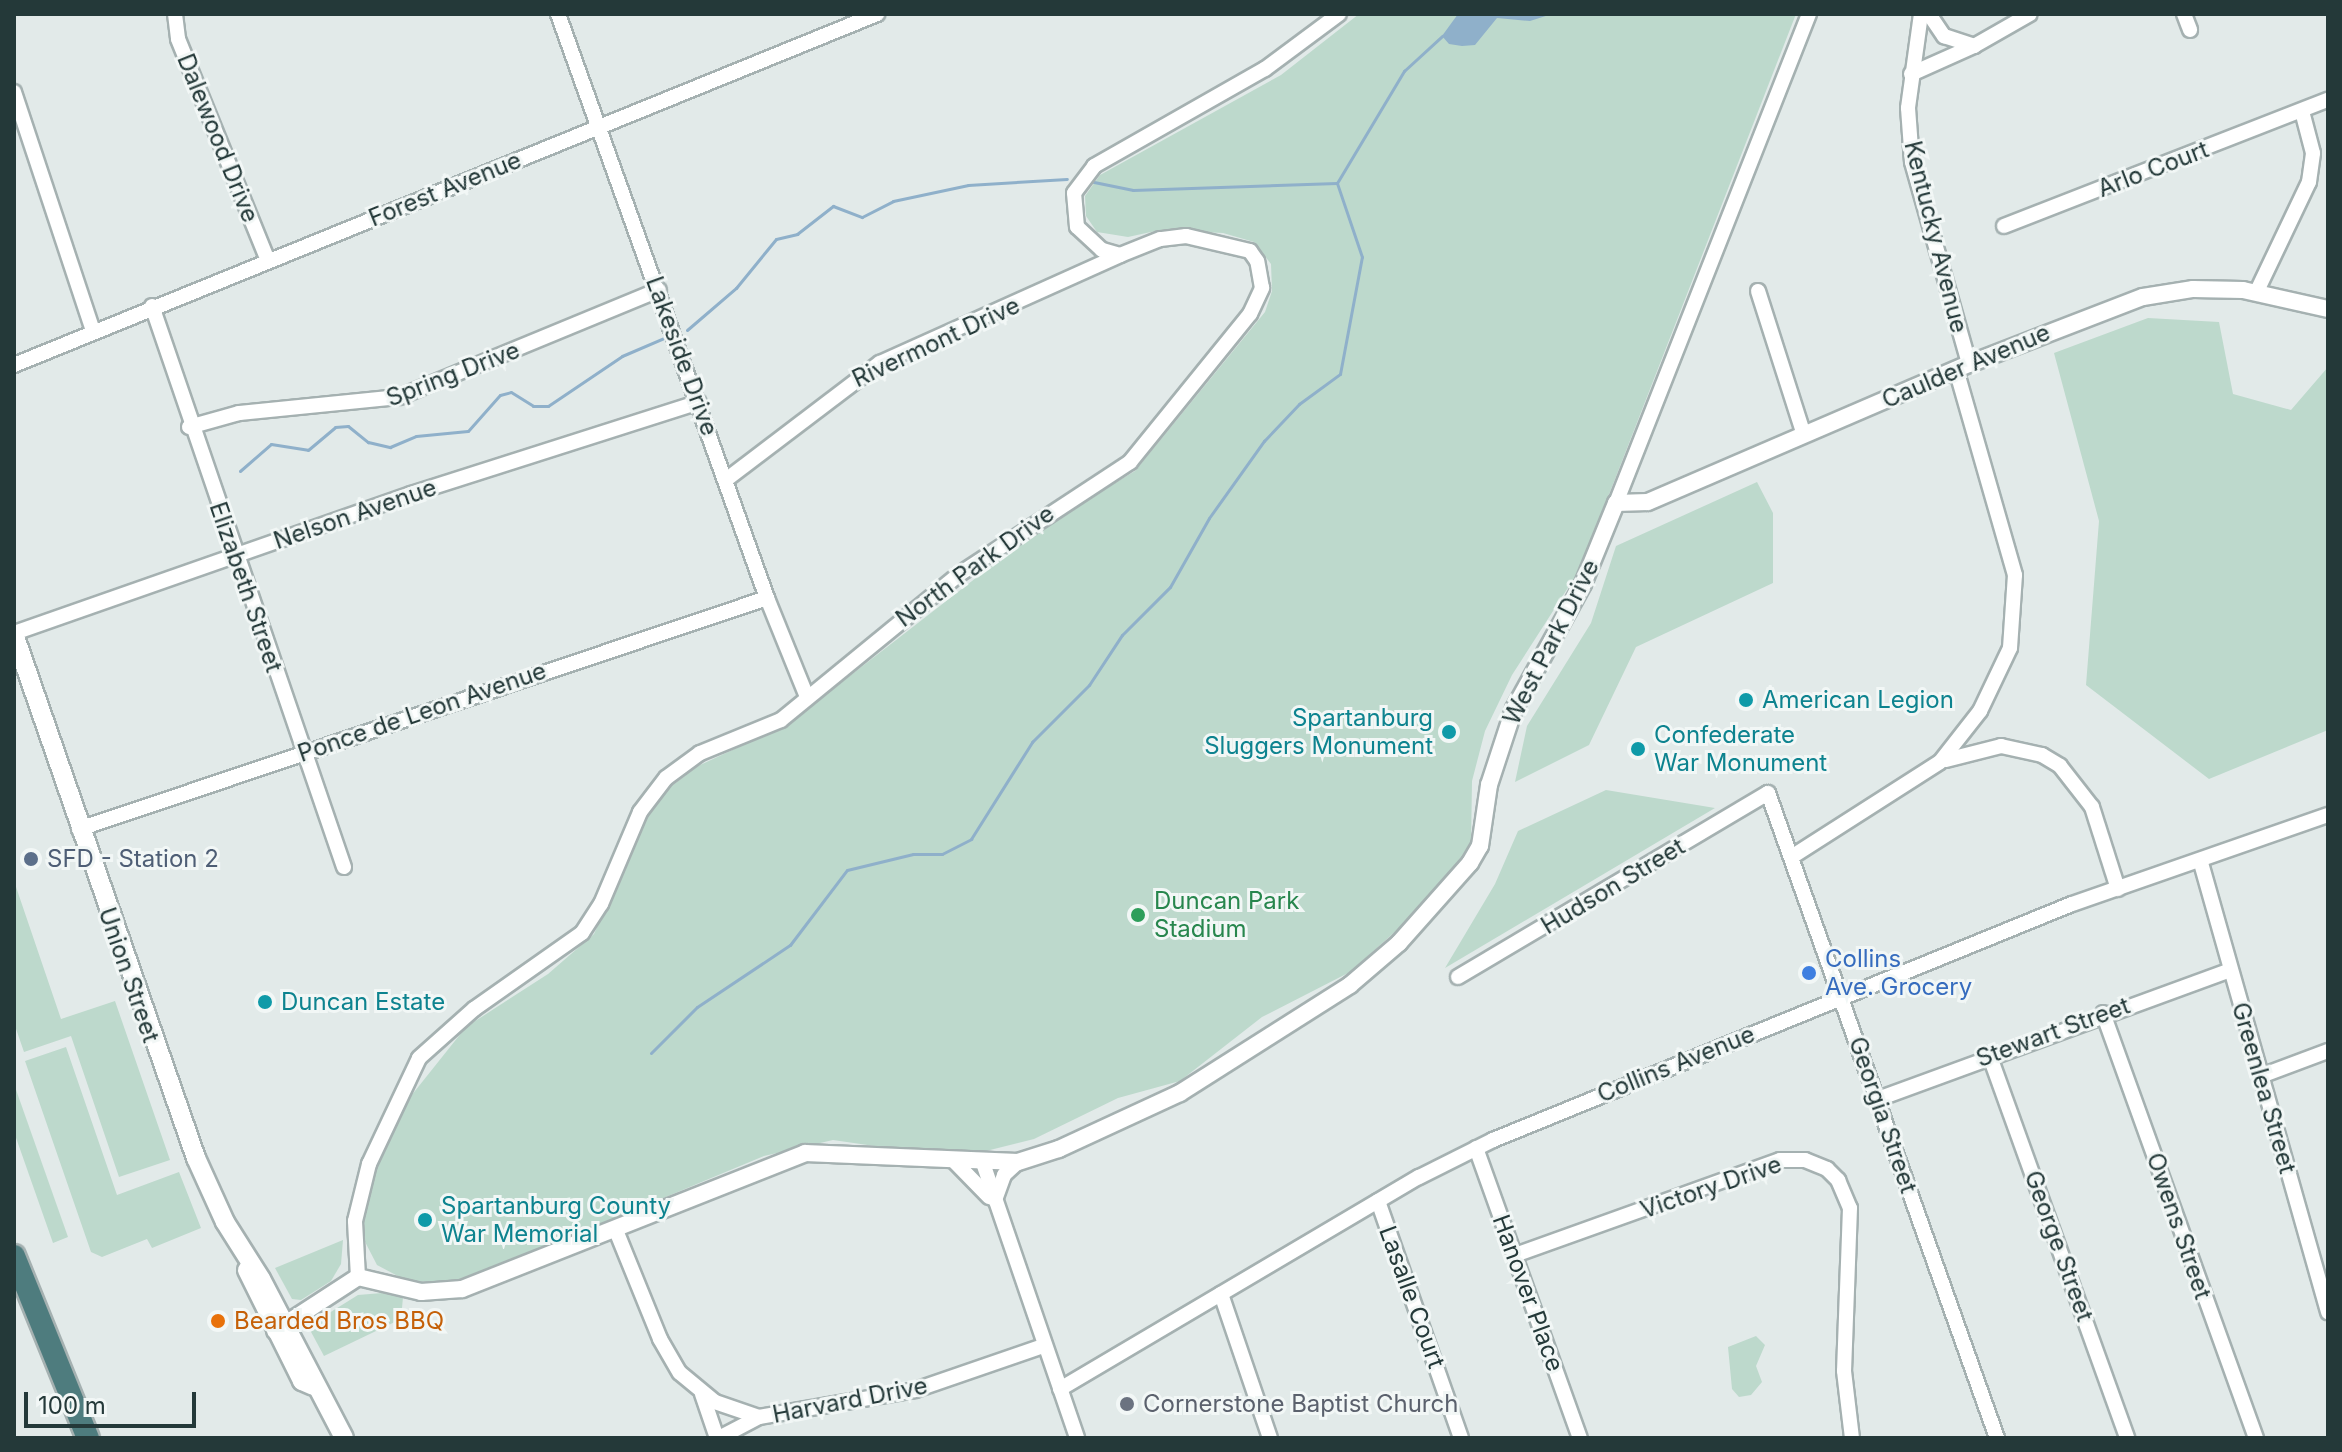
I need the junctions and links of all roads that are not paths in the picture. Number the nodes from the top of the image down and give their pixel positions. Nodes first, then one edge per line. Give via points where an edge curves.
1 (175, 14) edge
2 (558, 14) edge
3 (877, 14) edge
4 (1339, 14) edge
5 (1809, 14) edge
6 (1921, 14) edge
7 (1929, 14) edge
8 (2030, 14) edge
9 (2184, 14) edge
10 (2190, 30) dead end
11 (1974, 46) junction
12 (1911, 74) junction
13 (14, 92) edge
14 (2328, 100) edge
15 (2302, 111) junction
16 (599, 127) junction
17 (2004, 226) dead end
18 (1120, 255) junction
19 (268, 261) junction
20 (659, 290) junction
21 (1758, 291) dead end
22 (2257, 291) junction
23 (152, 306) junction
24 (2328, 309) edge
25 (93, 331) junction
26 (14, 365) edge
27 (1962, 367) junction
28 (699, 402) junction
29 (189, 427) junction
30 (1804, 435) junction
31 (727, 479) junction
32 (1616, 503) junction
33 (235, 554) junction
34 (767, 598) junction
35 (14, 634) edge
36 (807, 697) junction
37 (303, 753) junction
38 (1940, 762) junction
39 (1768, 793) joint
40 (2328, 815) edge
41 (79, 829) junction
42 (1793, 856) junction
43 (2201, 863) junction
44 (344, 867) dead end
45 (2118, 889) junction
46 (2230, 970) junction
47 (1458, 977) dead end
48 (1842, 997) junction
49 (2103, 1013) junction
50 (2328, 1051) edge
51 (1989, 1054) junction
52 (2261, 1076) junction
53 (1878, 1099) junction
54 (1476, 1148) junction
55 (955, 1162) junction
56 (1018, 1162) junction
57 (983, 1163) junction
58 (1378, 1201) junction
59 (994, 1204) junction
60 (615, 1228) junction
61 (1515, 1255) junction
62 (14, 1256) edge
63 (358, 1277) junction
64 (1221, 1294) junction
65 (2328, 1312) edge
66 (280, 1327) junction
67 (1043, 1346) junction
68 (1060, 1389) junction
69 (702, 1394) junction
70 (759, 1417) junction
71 (88, 1438) edge
72 (344, 1438) edge
73 (718, 1438) edge
74 (1077, 1438) edge
75 (1270, 1438) edge
76 (1461, 1438) edge
77 (1580, 1438) edge
78 (1852, 1438) edge
79 (1997, 1438) edge
80 (2127, 1438) edge
81 (2256, 1438) edge

1 - 19 street, Dalewood Drive via 178,39
2 - 16 street, Lakeside Drive
3 - 16 street, Forest Avenue
4 - 18 street via 1256,75 1085,173 1072,205 1077,227 1091,244
5 - 32 street, West Park Drive
6 - 12 street, Kentucky Avenue
7 - 11 street via 1944,36
8 - 11 street
9 - 10 street
11 - 12 street
12 - 27 street, Kentucky Avenue via 1912,162
13 - 25 street
14 - 15 street, Arlo Court
15 - 17 street, Arlo Court
15 - 22 street via 2312,138 2309,182
16 - 19 street, Forest Avenue
16 - 20 street, Lakeside Drive
18 - 31 street, Rivermont Drive via 880,363
18 - 36 street, North Park Drive via 1173,236 1238,246 1257,261 1262,288 1250,314 1141,452 958,575
19 - 23 street, Forest Avenue
20 - 28 street, Lakeside Drive
20 - 29 street, Spring Drive via 399,397 239,413
21 - 30 street
22 - 24 street, Caulder Avenue
22 - 27 street, Caulder Avenue via 2193,289 2143,297
23 - 25 street, Forest Avenue
23 - 29 street, Elizabeth Street
25 - 26 street, Forest Avenue
27 - 30 street, Caulder Avenue
27 - 38 street, Kentucky Avenue via 2017,588 2006,660 1974,720
28 - 31 street, Lakeside Drive
28 - 33 street, Nelson Avenue
29 - 33 street, Elizabeth Street
30 - 32 street, Caulder Avenue via 1648,502
31 - 34 street, Lakeside Drive
32 - 56 street, West Park Drive via 1583,584 1514,709 1489,785 1480,846 1439,902 1350,985 1191,1087 1059,1149
33 - 35 street, Nelson Avenue
33 - 37 street, Elizabeth Street
34 - 36 street, Lakeside Drive
34 - 37 street, Ponce de Leon Avenue
35 - 41 main road, Union Street
36 - 63 street, North Park Drive via 766,729 700,753 666,778 640,812 601,904 582,933 474,1009 419,1058 379,1134 363,1184 355,1221
37 - 41 street, Ponce de Leon Avenue
37 - 44 street, Elizabeth Street
38 - 42 street
38 - 45 street via 2001,746 2042,755 2060,766 2092,807
39 - 42 street, Georgia Street
39 - 47 street, Hudson Street
40 - 43 street, Collins Avenue
41 - 66 main road, Union Street via 172,1098 248,1263 245,1274
42 - 48 street, Georgia Street
43 - 45 street, Collins Avenue
43 - 46 street, Greenlea Street
45 - 48 street, Collins Avenue
46 - 49 street, Stewart Street
46 - 52 street, Greenlea Street
48 - 53 street, Georgia Street
48 - 54 street, Collins Avenue
49 - 51 street, Stewart Street
49 - 81 street, Owens Street
50 - 52 street
51 - 53 street, Stewart Street
51 - 80 street, George Street
52 - 65 street, Greenlea Street
53 - 79 street, Georgia Street
54 - 58 street, Collins Avenue
54 - 61 street, Hanover Place
55 - 57 street, West Park Drive
55 - 59 street
55 - 60 street, West Park Drive via 831,1150 805,1153
56 - 57 street, West Park Drive
56 - 59 street via 999,1184
57 - 59 street
58 - 64 street, Collins Avenue
58 - 76 street, Lasalle Court
59 - 67 street
60 - 63 street, West Park Drive via 503,1275 449,1291 421,1292
60 - 69 street, Harvard Drive via 671,1361
61 - 77 street, Hanover Place
61 - 78 street, Victory Drive via 1780,1160 1805,1160 1827,1169 1850,1208 1844,1371
62 - 71 highway
63 - 66 street
64 - 68 street, Collins Avenue
64 - 75 street
66 - 72 main road, Union Street via 302,1381 313,1386
67 - 68 street
67 - 70 street, Harvard Drive via 915,1390
68 - 74 street
69 - 70 street, Harvard Drive
69 - 73 street
70 - 73 street

